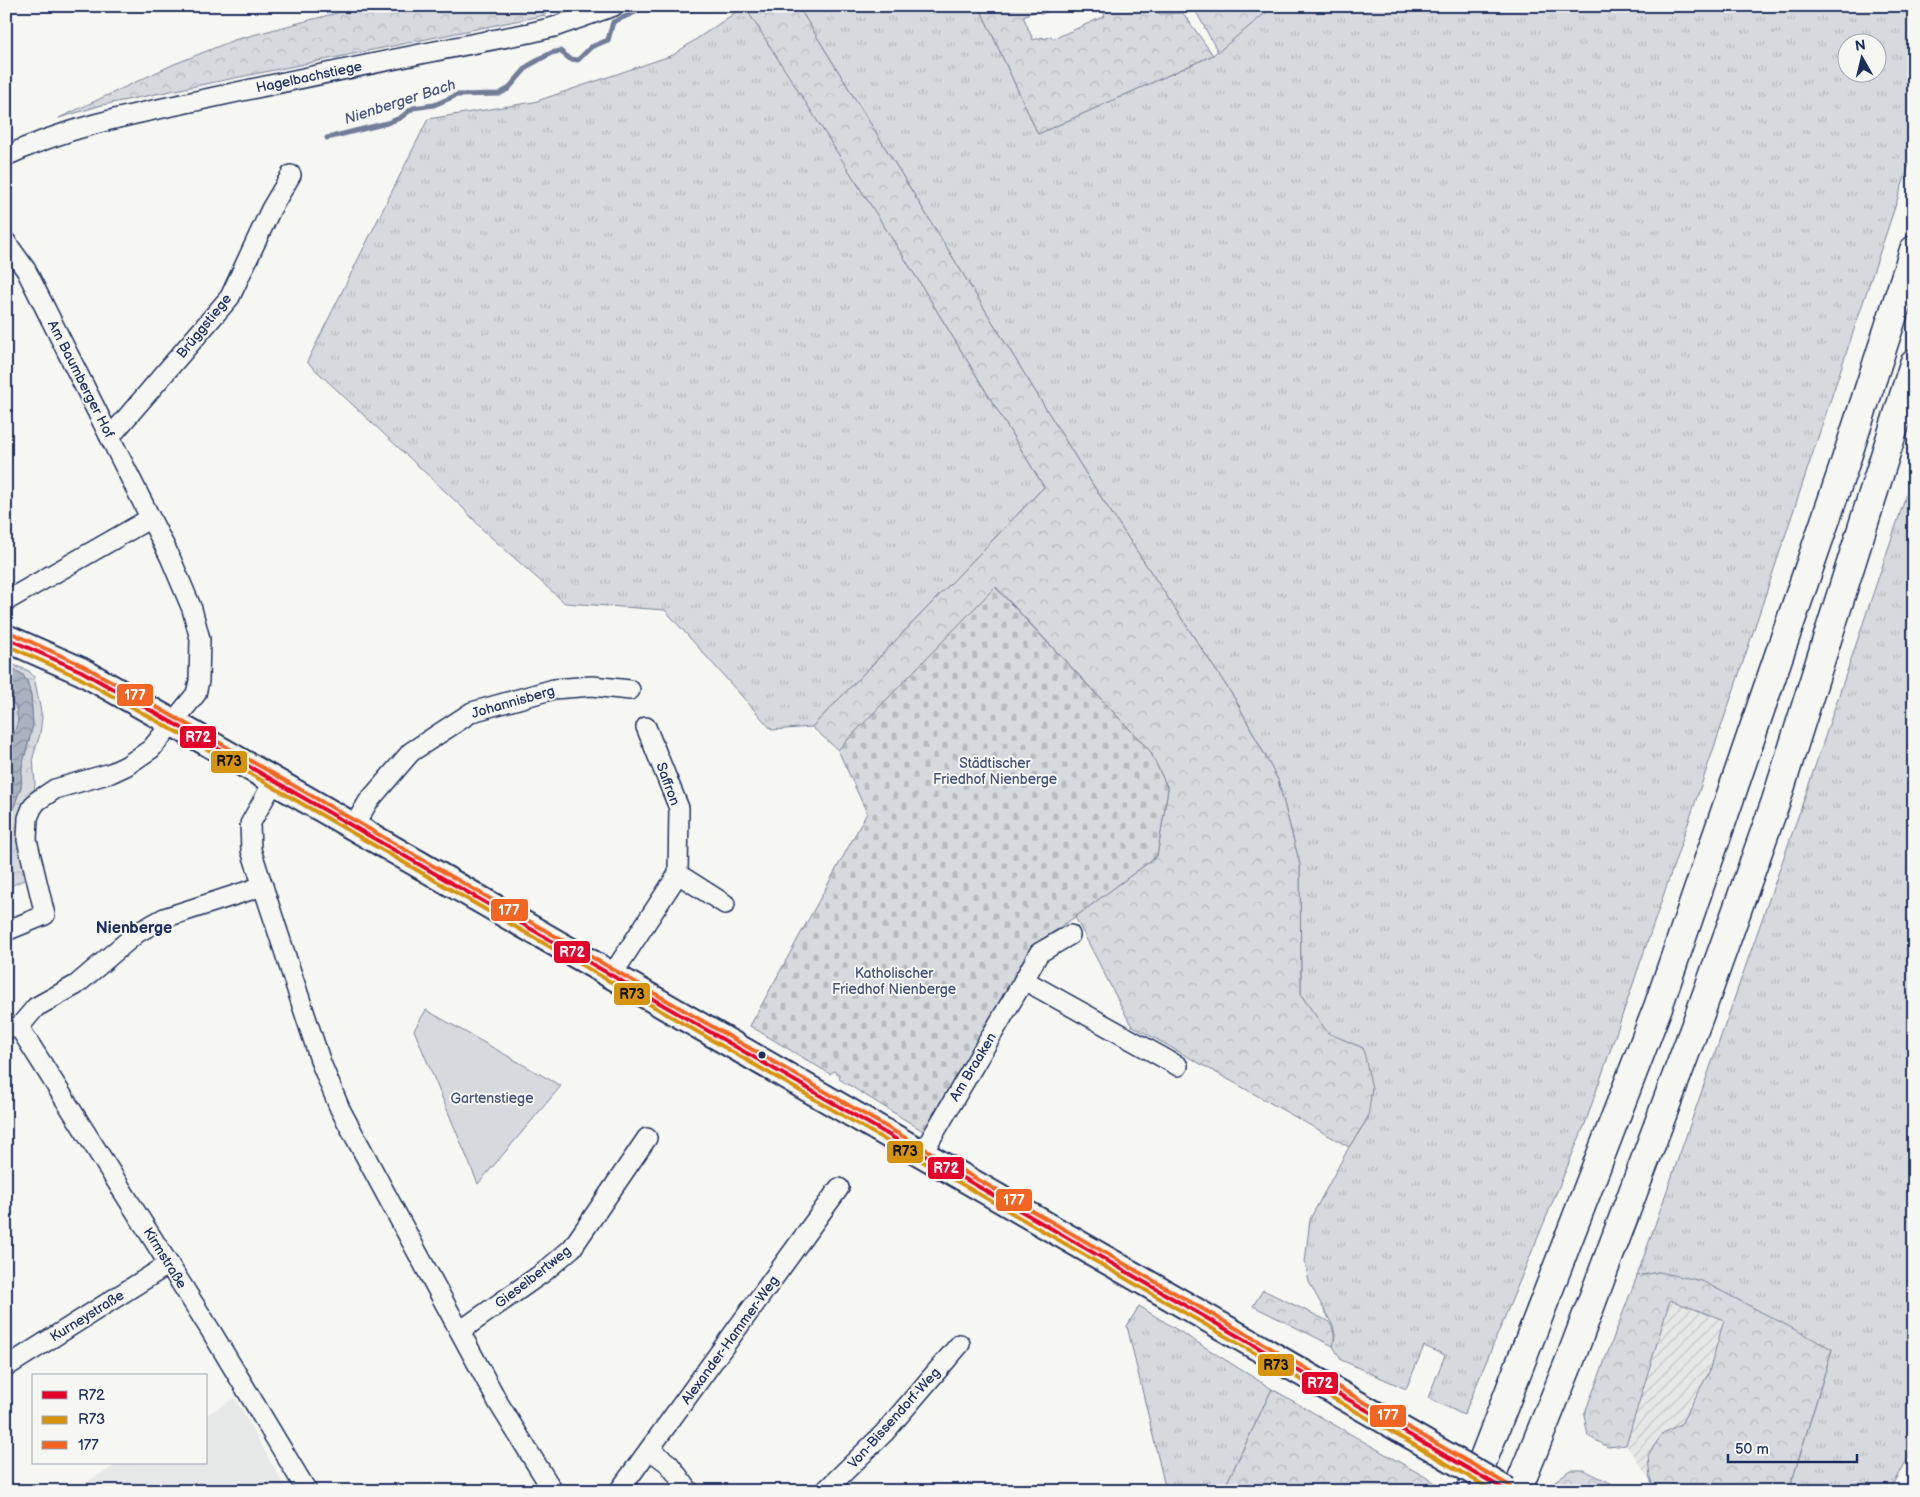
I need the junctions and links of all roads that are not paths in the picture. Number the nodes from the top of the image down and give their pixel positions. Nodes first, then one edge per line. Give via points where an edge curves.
1 (614, 6) edge
2 (571, 13) edge
3 (6, 156) edge
4 (291, 175) dead end
5 (6, 242) edge
6 (1914, 250) edge
7 (1914, 364) edge
8 (110, 437) junction
9 (149, 519) junction
10 (6, 601) edge
11 (6, 638) edge
12 (630, 690) dead end
13 (173, 723) junction
14 (646, 726) dead end
15 (274, 780) junction
16 (354, 826) junction
17 (678, 874) junction
18 (263, 886) junction
19 (724, 904) dead end
20 (6, 931) edge
21 (1070, 935) dead end
22 (612, 975) junction
23 (1024, 980) junction
24 (13, 1028) edge
25 (1178, 1066) dead end
26 (646, 1138) dead end
27 (922, 1154) junction
28 (839, 1188) dead end
29 (169, 1264) junction
30 (460, 1331) junction
31 (960, 1344) dead end
32 (6, 1367) edge
33 (650, 1450) junction
34 (307, 1491) edge
35 (553, 1491) edge
36 (619, 1491) edge
37 (689, 1491) edge
38 (825, 1491) edge
39 (1471, 1491) edge
40 (1507, 1491) edge
41 (1517, 1491) edge

1 - 2 street, Hagelbachstiege
2 - 3 street, Hagelbachstiege via 529,33 93,124 48,137
4 - 8 street, Brüggstiege via 230,297
5 - 8 street, Am Baumberger Hof via 26,270
6 - 39 highway via 1843,469 1658,1008
7 - 41 highway via 1776,801 1698,1019
8 - 9 street, Am Baumberger Hof
9 - 10 street
9 - 13 street, Am Baumberger Hof via 186,594 200,640 196,694
11 - 13 main road via 81,671
12 - 16 street, Johannisberg via 592,686 554,689 472,712 412,752 368,802
13 - 15 main road
13 - 20 street, Am Baumberger Hof via 151,749 126,766 112,773 55,788 37,801 28,818 27,840 45,915
14 - 17 street, Saffron via 679,808
15 - 16 main road
15 - 18 street via 250,824 251,850
16 - 22 main road
17 - 19 street
17 - 22 street
18 - 24 street via 149,925 85,979 36,1007
18 - 30 street via 328,1084
21 - 23 street, Am Braaken via 1039,953
22 - 27 main road
23 - 25 street
23 - 27 street, Am Braaken
24 - 29 street, Kirmstraße
26 - 30 street, Gieselbertweg via 572,1248 544,1272
27 - 40 main road, bridge
28 - 33 street, Alexander-Hammer-Weg
29 - 32 street, Kurneystraße
29 - 34 street, Kirmstraße
30 - 35 street via 499,1404
31 - 38 street, Von-Bissendorf-Weg via 884,1432
33 - 36 street, Alexander-Hammer-Weg
33 - 37 street via 669,1464

